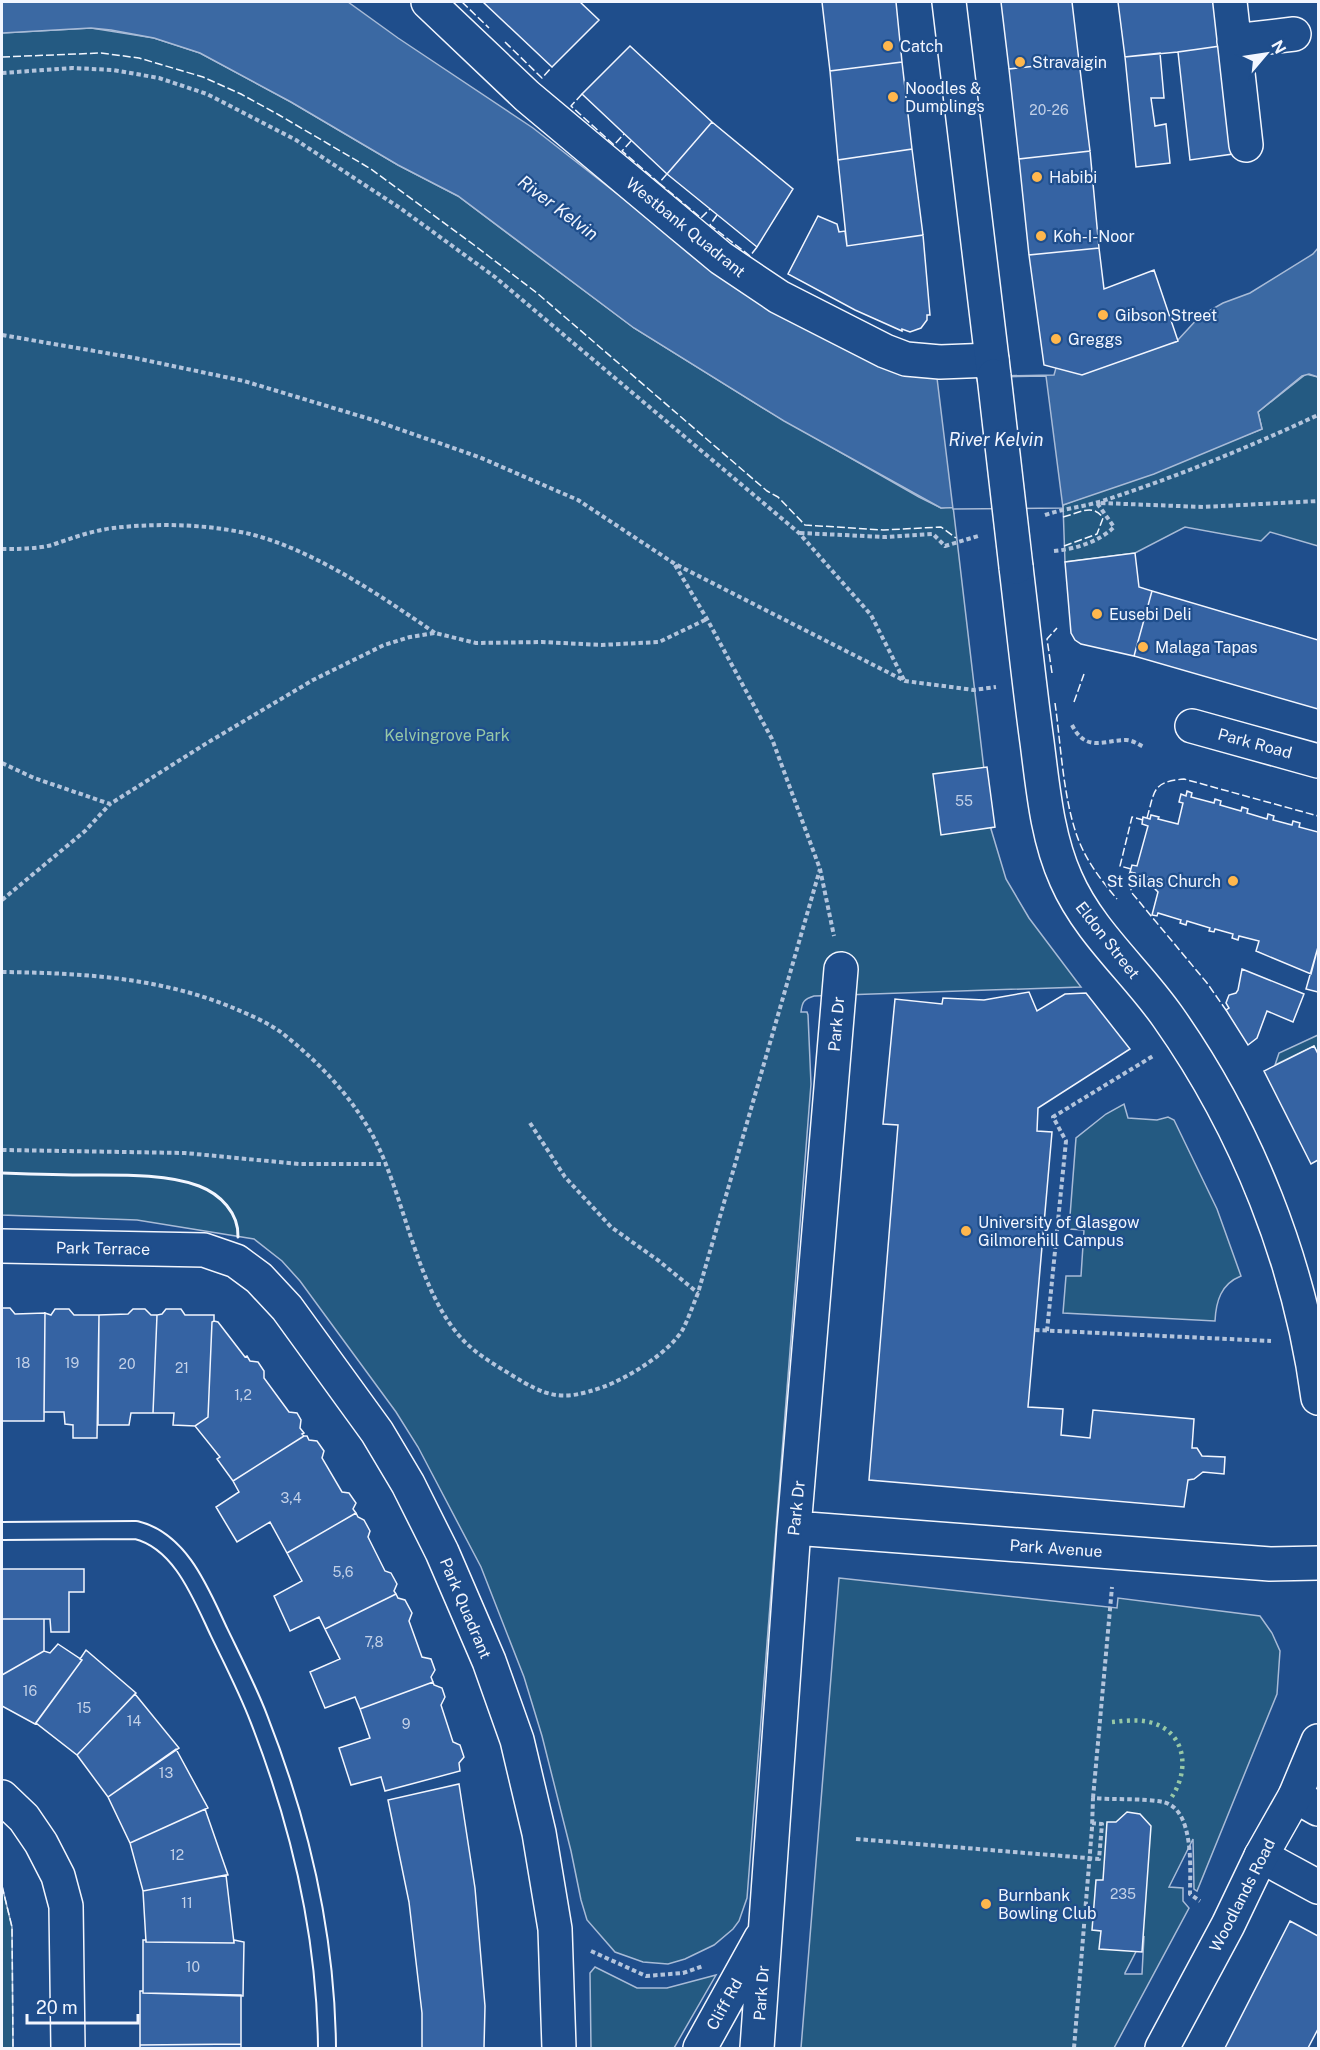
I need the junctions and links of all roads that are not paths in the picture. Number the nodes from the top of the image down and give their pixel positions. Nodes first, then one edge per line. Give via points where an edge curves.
1 (428, 2) edge
2 (949, 2) edge
3 (1230, 2) edge
4 (1294, 34) dead end
5 (1234, 41) junction
6 (1246, 145) dead end
7 (993, 368) junction
8 (1192, 726) dead end
9 (1318, 761) edge
10 (841, 969) road end
11 (2, 1246) edge
12 (204, 1250) joint
13 (1318, 1398) edge
14 (794, 1528) junction
15 (2, 1531) edge
16 (1318, 1563) edge
17 (1318, 1740) edge
18 (2, 1797) edge
19 (1307, 1803) edge
20 (1261, 1856) junction
21 (1318, 1887) edge
22 (766, 1929) junction
23 (68, 2049) edge
24 (327, 2049) edge
25 (559, 2049) edge
26 (700, 2049) edge
27 (757, 2049) edge
28 (1162, 2049) edge

1 - 7 street, Westbank Quadrant via 536,103 721,258 770,291 906,359
2 - 7 street
3 - 5 street
4 - 5 street
5 - 6 street
7 - 13 street, Eldon Street, bridge via 1029,683 1056,852 1076,901 1168,1017 1219,1100 1245,1152 1275,1221 1299,1304
8 - 9 street, Park Road
10 - 14 street, Park Dr
11 - 12 street, Park Terrace
12 - 25 street, Park Quadrant via 236,1261 274,1293 377,1432 408,1484 465,1602 505,1704 539,1833 555,1929
14 - 16 street, Park Avenue via 1270,1564
14 - 22 street, Park Dr
15 - 24 lane via 147,1533 172,1550 201,1595 259,1719 294,1822 317,1927
17 - 19 street, Woodlands Road
18 - 23 street via 24,1818 41,1843 58,1876 66,1906
19 - 20 street, Woodlands Road
20 - 21 street
20 - 28 street, Woodlands Road
22 - 26 street, Cliff Rd
22 - 27 street, Park Dr

